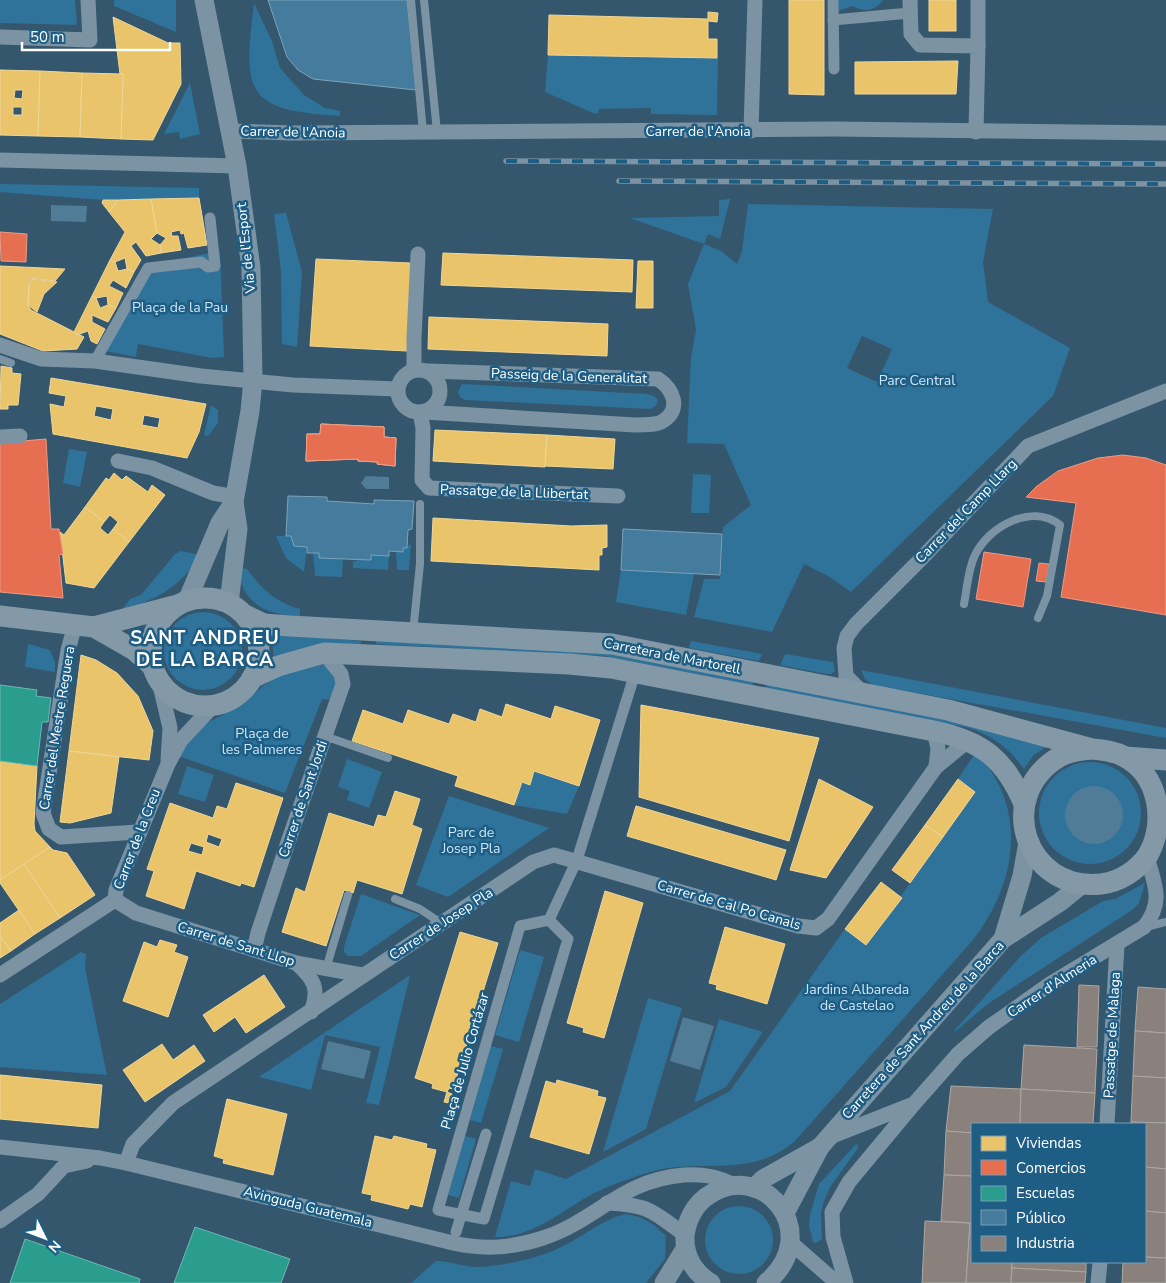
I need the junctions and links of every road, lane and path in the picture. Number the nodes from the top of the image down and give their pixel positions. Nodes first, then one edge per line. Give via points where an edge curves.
1 (88, 0) edge
2 (204, 0) edge
3 (411, 0) edge
4 (424, 0) edge
5 (755, 0) edge
6 (833, 0) edge
7 (978, 0) edge
8 (910, 7) edge
9 (833, 20) junction
10 (0, 37) edge
11 (978, 46) junction
12 (834, 69) dead end
13 (230, 131) junction
14 (751, 131) junction
15 (430, 132) junction
16 (976, 132) junction
17 (1166, 133) edge
18 (0, 160) edge
19 (237, 166) junction
20 (210, 218) dead end
21 (418, 254) dead end
22 (0, 345) edge
23 (0, 359) edge
24 (95, 361) junction
25 (11, 363) dead end
26 (421, 371) junction
27 (253, 380) junction
28 (397, 389) junction
29 (1166, 391) edge
30 (422, 412) junction
31 (20, 436) dead end
32 (0, 437) edge
33 (118, 461) dead end
34 (618, 496) dead end
35 (234, 499) junction
36 (420, 504) dead end
37 (181, 603) junction
38 (964, 604) dead end
39 (237, 609) junction
40 (0, 616) edge
41 (1038, 618) dead end
42 (84, 626) junction
43 (413, 632) junction
44 (324, 653) junction
45 (155, 673) junction
46 (636, 673) junction
47 (252, 678) junction
48 (864, 694) junction
49 (213, 706) junction
50 (934, 731) junction
51 (324, 738) junction
52 (969, 740) junction
53 (1092, 748) junction
54 (1125, 757) junction
55 (388, 758) dead end
56 (1166, 760) edge
57 (168, 764) junction
58 (936, 767) junction
59 (1024, 804) junction
60 (138, 832) junction
61 (1161, 833) edge
62 (1028, 842) junction
63 (1147, 857) junction
64 (577, 860) junction
65 (594, 865) joint
66 (1081, 885) junction
67 (1161, 890) edge
68 (348, 895) dead end
69 (395, 899) dead end
70 (114, 900) junction
71 (549, 920) junction
72 (1166, 922) edge
73 (441, 923) junction
74 (1144, 927) junction
75 (1003, 939) junction
76 (1117, 945) junction
77 (254, 950) junction
78 (296, 963) junction
79 (326, 969) junction
80 (0, 975) edge
81 (362, 975) junction
82 (311, 1012) junction
83 (913, 1105) junction
84 (1107, 1123) edge
85 (486, 1134) dead end
86 (824, 1142) junction
87 (0, 1147) edge
88 (55, 1153) junction
89 (100, 1158) junction
90 (126, 1163) junction
91 (64, 1166) junction
92 (734, 1185) junction
93 (754, 1188) junction
94 (607, 1203) junction
95 (785, 1213) junction
96 (462, 1216) junction
97 (0, 1221) edge
98 (456, 1232) dead end
99 (685, 1242) junction
100 (790, 1242) junction
101 (1100, 1263) edge
102 (664, 1283) edge
103 (711, 1283) edge
104 (766, 1283) edge
105 (837, 1283) edge
106 (846, 1283) edge
107 (1098, 1283) edge

1 - 10 street via 90,40
2 - 13 street, Via de l'Esport
3 - 15 lane
4 - 15 lane
5 - 14 street
6 - 9 street
7 - 11 street
8 - 9 street
8 - 11 street via 911,34 920,45
9 - 12 street
11 - 16 street
13 - 15 street, Carrer de l'Anoia
13 - 19 street, Via de l'Esport
14 - 15 street, Carrer de l'Anoia
14 - 16 street, Carrer de l'Anoia
16 - 17 street, Carrer de l'Anoia
18 - 19 street
19 - 27 street, Via de l'Esport via 251,268
20 - 24 street via 215,266 208,267 201,262 148,268
21 - 26 street via 414,338
22 - 24 street via 41,359
23 - 25 lane
24 - 27 street
26 - 28 street via 403,377
26 - 30 street via 438,380 440,393 435,405
26 - 30 street, Passeig de la Generalitat via 658,379 672,392 674,403 664,421 635,425
27 - 28 street
27 - 35 street, Via de l'Esport
28 - 30 street, Passeig de la Generalitat via 405,408
29 - 48 street, Carrer del Camp Llarg via 1028,446 847,636 844,648 846,676
30 - 34 street, Passatge de la Llibertat via 422,480 429,488
31 - 32 street
33 - 35 street via 152,468
35 - 37 street, Via de l'Esport via 211,543 197,581
35 - 39 street, Via de l'Esport via 238,529
36 - 43 lane via 420,564
37 - 39 main road, Carretera de Martorell via 201,598 216,599
37 - 42 main road, Carretera de Martorell
37 - 45 main road via 161,619 153,634 150,649
38 - 41 lane via 975,555 985,542 1016,518 1052,520 1060,525 1047,596
39 - 43 main road, Carretera de Martorell via 264,624
39 - 47 main road, Carretera de Martorell via 254,629 259,646 258,663
40 - 42 main road
42 - 45 main road, Carretera de Martorell via 134,650
42 - 60 street, Carrer del Mestre Reguera via 68,650 44,814 46,822 49,829 61,837
43 - 48 main road, Carretera de Martorell via 612,644
44 - 46 main road, Carretera de Martorell via 569,664
44 - 47 main road, Carretera de Martorell via 278,666
44 - 51 street, Carrer de Sant Jordi via 342,674 343,684
45 - 49 main road, Carretera de Martorell via 167,692 181,701
45 - 57 street, Carrer de la Creu via 170,728
46 - 50 main road, Carretera de Martorell
46 - 64 street
47 - 49 main road, Carretera de Martorell via 243,691 229,701
48 - 53 main road, Carretera de Martorell via 973,716
49 - 57 street, Carrer de la Creu via 181,740
50 - 52 main road, Carretera de Martorell
50 - 58 street via 938,748
51 - 55 lane
51 - 77 street, Carrer de Sant Jordi
52 - 58 street, Carrer de Cal Po Canals
52 - 59 main road, Carretera de Martorell via 1002,764
53 - 54 main road, Carretera de Martorell
53 - 59 main road, Carretera de Martorell via 1071,752 1046,766
54 - 56 main road, Carretera de Martorell
54 - 61 main road, Carretera de Martorell via 1143,772 1157,796
57 - 60 street, Carrer de la Creu
58 - 65 street, Carrer de Cal Po Canals via 828,919 816,928 798,926
59 - 62 main road, Carretera de Martorell via 1024,828
60 - 70 street, Carrer de la Creu
61 - 63 main road, Carretera de Martorell
62 - 66 main road, Carretera de Martorell via 1041,863 1052,873
62 - 75 street via 1022,876
63 - 66 main road, Carretera de Martorell via 1125,877 1107,884
63 - 67 street
64 - 65 street, Carrer de Josep Pla
64 - 71 street
64 - 73 street, Carrer de Josep Pla via 554,855 534,862
66 - 75 street, Carretera de Sant Andreu de la Barca
67 - 74 street via 1154,914
68 - 79 lane
69 - 73 lane via 420,909
70 - 77 street, Carrer de Sant Llop via 136,913
70 - 80 street, Carrer de la Creu
71 - 96 street, Plaça de Julio Cortázar via 568,939 484,1219
71 - 96 street, Plaça de Julio Cortázar via 520,926 438,1210
72 - 74 lane
73 - 81 street, Carrer de Josep Pla
74 - 76 street, Carrer d'Almeria
75 - 86 street, Carretera de Sant Andreu de la Barca
76 - 83 street, Carrer d'Almeria via 1050,984 989,1027 958,1054
76 - 84 street, Passatge de Màlaga
77 - 78 street, Carrer de Sant Llop
78 - 79 street, Carrer de Sant Llop
78 - 82 street via 315,985 316,998
79 - 81 street, Carrer de Sant Llop
81 - 82 street, Carrer de Josep Pla
82 - 90 street, Carrer de Josep Pla via 173,1103 132,1144
83 - 86 street, Carrer d'Almeria
83 - 106 street, Carrer d'Almeria via 849,1182 832,1212 833,1237
85 - 96 street
86 - 93 street, Carretera de Sant Andreu de la Barca
86 - 95 street, Carretera de Sant Andreu de la Barca
87 - 88 street, Avinguda Guatemala
88 - 89 street, Avinguda Guatemala
88 - 91 street
89 - 90 street, Avinguda Guatemala
89 - 91 street
90 - 94 street, Avinguda Guatemala via 481,1248 502,1248 544,1238
91 - 97 street via 38,1194
92 - 93 street
92 - 94 street, Avinguda Guatemala via 717,1176 676,1176 644,1182
92 - 99 street via 716,1190 698,1203 686,1225
93 - 95 street via 771,1197
94 - 99 street via 634,1204 654,1210
95 - 100 street
96 - 98 street
99 - 102 street
99 - 103 street via 697,1272
100 - 104 street via 785,1262
100 - 105 street
101 - 107 street

